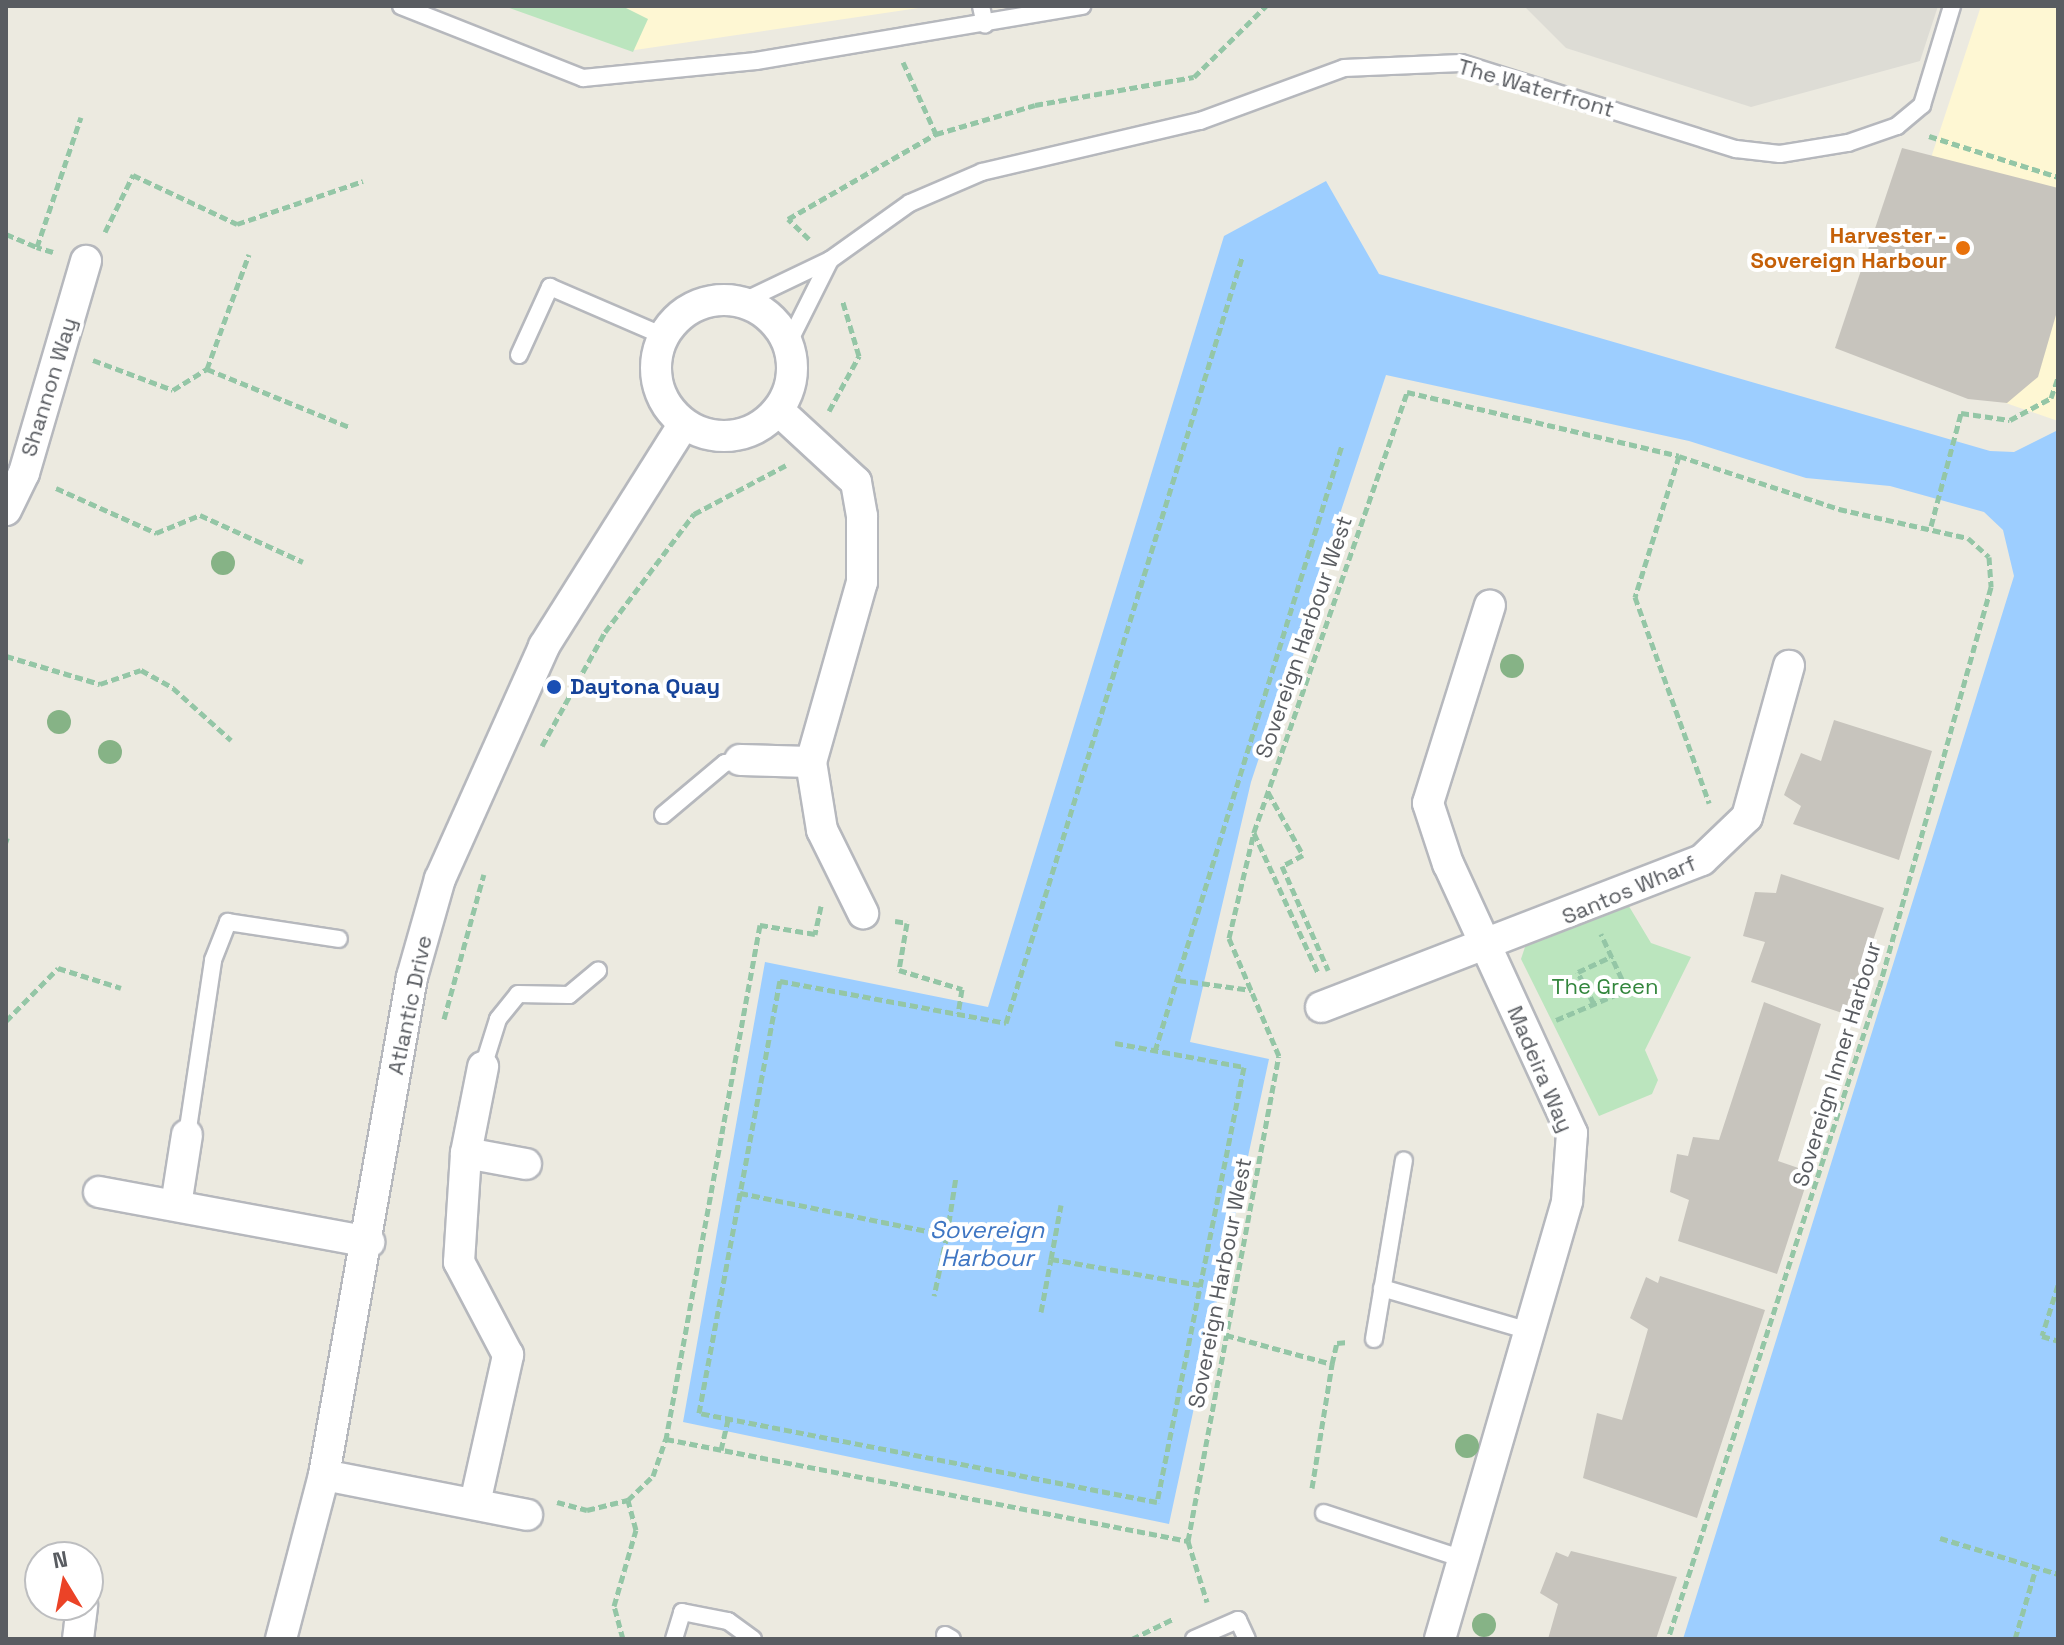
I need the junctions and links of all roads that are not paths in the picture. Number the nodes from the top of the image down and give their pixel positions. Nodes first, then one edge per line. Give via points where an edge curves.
1 (401, 6) edge
2 (981, 6) edge
3 (1082, 6) edge
4 (1952, 6) edge
5 (985, 25) junction
6 (830, 260) junction
7 (86, 261) road end
8 (742, 302) junction
9 (664, 336) junction
10 (788, 344) junction
11 (519, 355) dead end
12 (778, 410) junction
13 (684, 424) junction
14 (6, 510) edge
15 (1490, 605) dead end
16 (1789, 666) dead end
17 (740, 760) joint
18 (811, 762) junction
19 (663, 815) dead end
20 (863, 913) road end
21 (339, 939) dead end
22 (1487, 949) junction
23 (598, 971) dead end
24 (1331, 1004) road end
25 (483, 1067) joint
26 (187, 1135) joint
27 (466, 1153) junction
28 (1404, 1160) dead end
29 (526, 1164) dead end
30 (99, 1192) dead end
31 (176, 1205) junction
32 (369, 1242) junction
33 (1382, 1288) junction
34 (1529, 1331) junction
35 (1374, 1339) road end
36 (324, 1475) junction
37 (475, 1503) junction
38 (1324, 1513) road end
39 (527, 1515) road end
40 (1463, 1559) junction
41 (281, 1639) edge
42 (674, 1639) edge
43 (753, 1639) edge
44 (1194, 1639) edge
45 (1247, 1639) edge
46 (1440, 1639) edge

1 - 5 lane via 583,78
2 - 5 lane
3 - 5 lane
4 - 6 lane, The Waterfront via 1922,105 1897,126 1780,154 1736,149 1461,63 1397,61 1344,68 1200,121 982,172 910,203
6 - 8 lane, The Waterfront
6 - 10 lane, The Waterfront
7 - 14 street, Shannon Way via 24,473
8 - 9 street via 697,306
8 - 10 street via 770,318
9 - 11 lane via 550,287
9 - 13 street via 658,384
10 - 12 street via 793,367
12 - 13 street via 744,434 703,434
12 - 18 street via 815,436 856,482 862,529 862,582
13 - 32 street, Atlantic Drive via 544,646 467,806 412,977
15 - 22 street, Madeira Way via 1428,803
16 - 22 street, Santos Wharf via 1747,817 1702,860
17 - 18 street
17 - 19 lane via 725,763
18 - 20 street via 822,830
21 - 26 lane via 228,922 213,960
22 - 24 street
22 - 34 street, Madeira Way via 1572,1133 1567,1201
23 - 25 lane via 569,995 518,994 498,1019
25 - 27 street
26 - 31 street
27 - 29 street
27 - 37 street via 459,1262 508,1355
28 - 33 lane
30 - 31 street
31 - 32 street
32 - 36 street, Atlantic Drive
33 - 34 lane
33 - 35 lane
34 - 40 street, Madeira Way
36 - 37 street
36 - 41 street, Atlantic Drive
37 - 39 street
38 - 40 lane
40 - 46 street, Madeira Way
42 - 43 lane via 682,1612 728,1621
44 - 45 lane via 1238,1620

